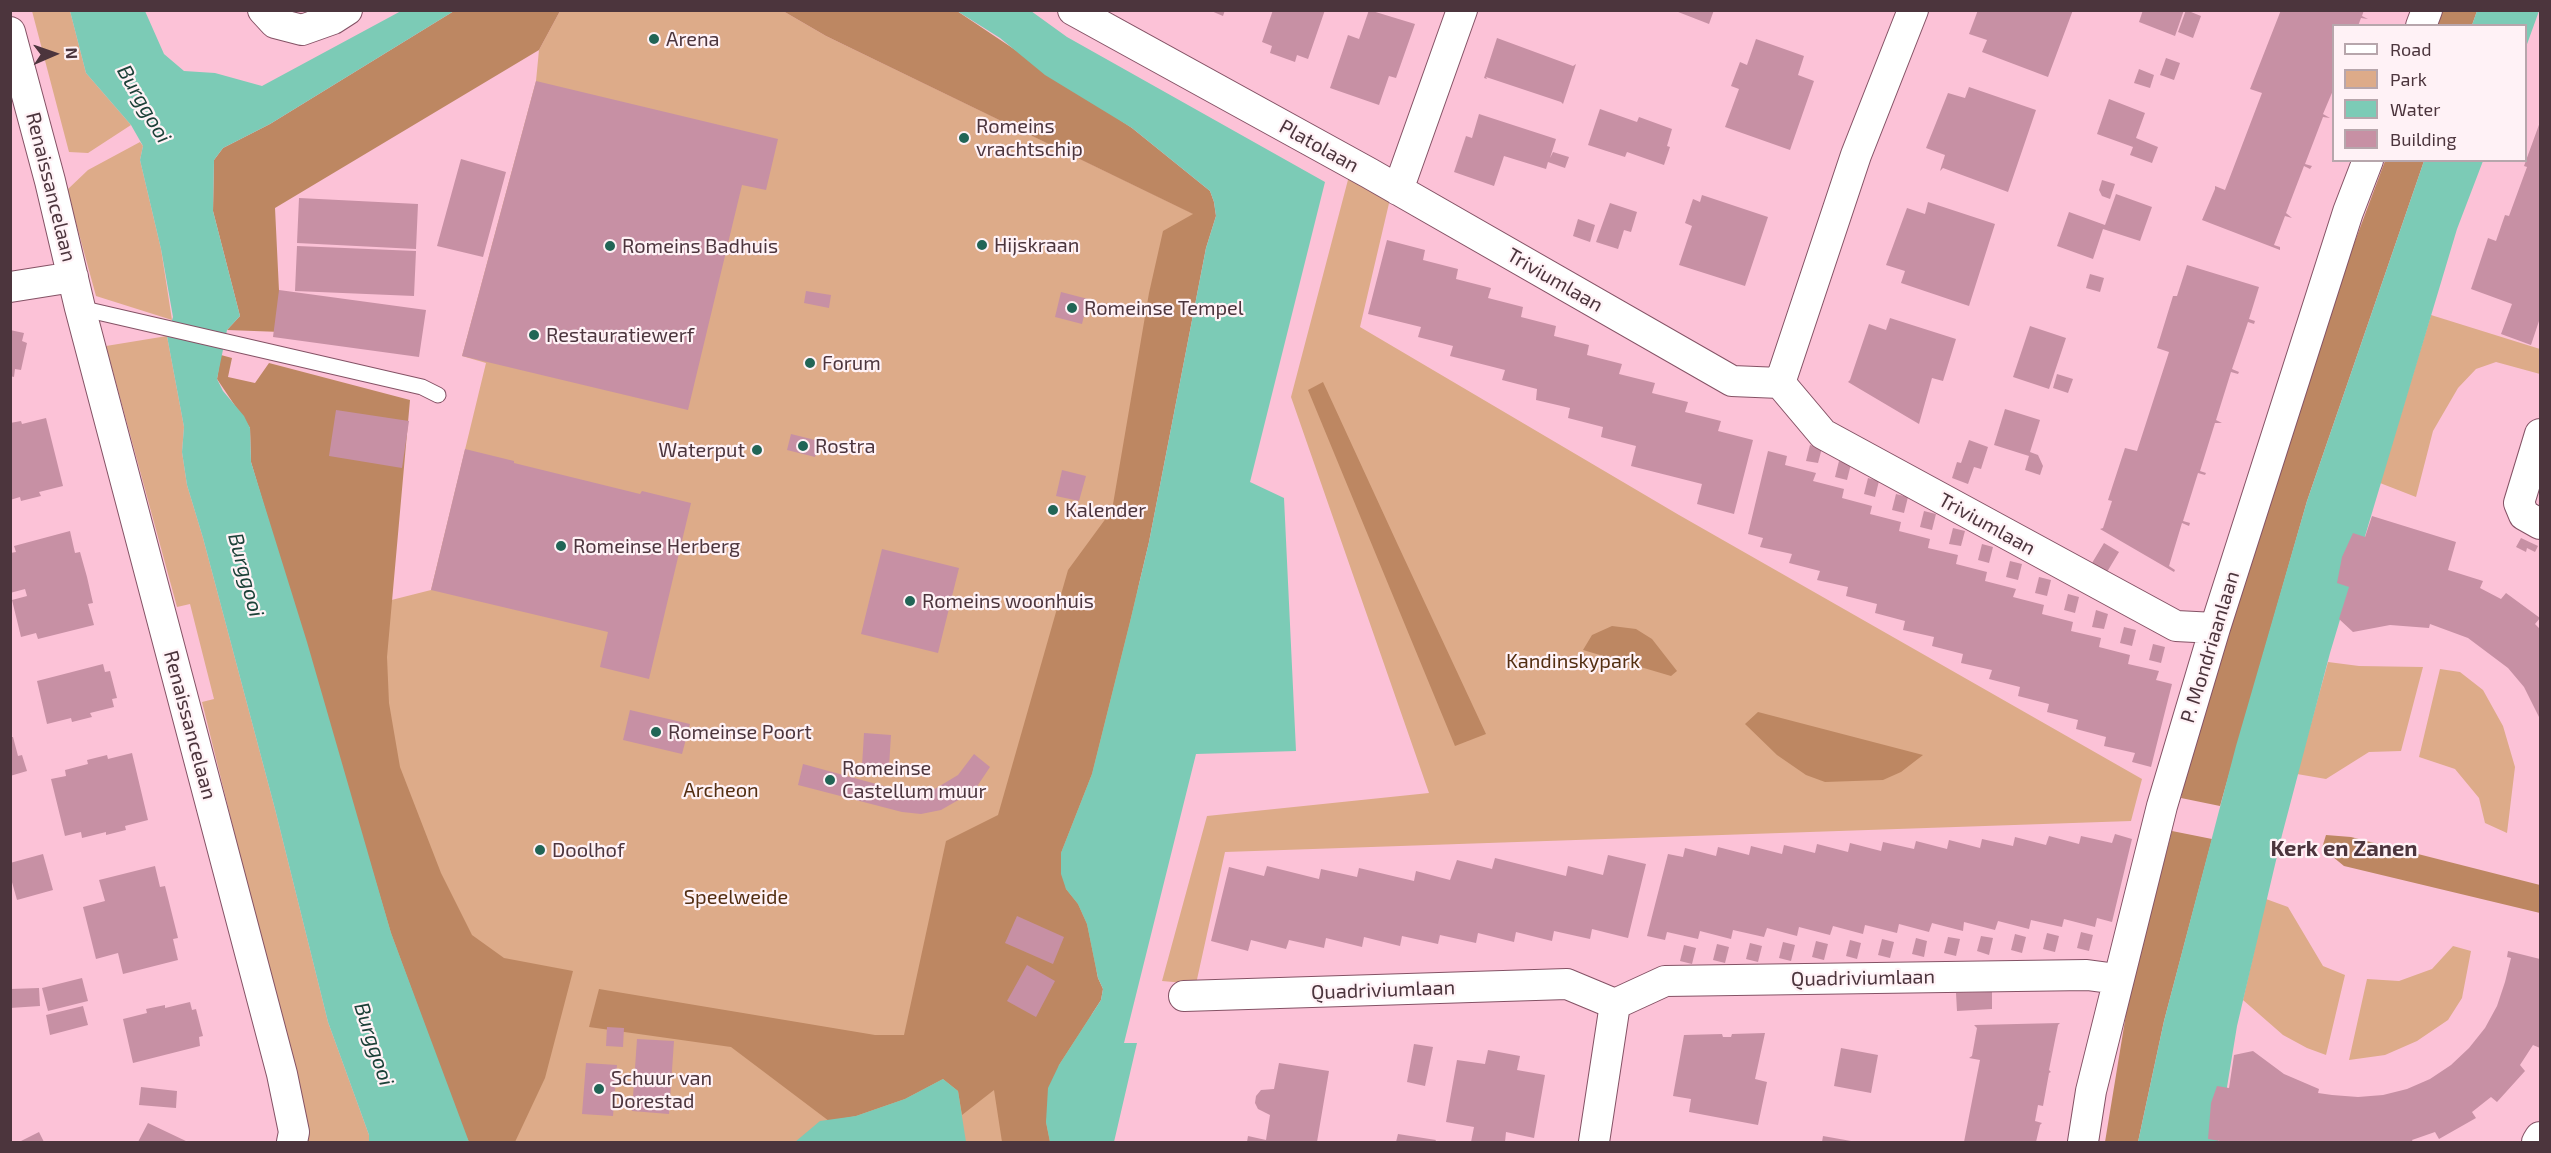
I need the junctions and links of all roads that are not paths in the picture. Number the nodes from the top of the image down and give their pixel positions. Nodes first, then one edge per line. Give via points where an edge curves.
1 (263, 10) edge
2 (347, 10) edge
3 (1073, 10) edge
4 (1462, 10) edge
5 (1913, 10) edge
6 (10, 32) edge
7 (2367, 162) edge
8 (1398, 190) junction
9 (73, 277) junction
10 (10, 287) edge
11 (80, 308) junction
12 (1780, 383) junction
13 (438, 395) dead end
14 (2541, 434) edge
15 (2541, 524) edge
16 (2215, 628) junction
17 (2117, 979) junction
18 (1184, 996) dead end
19 (1615, 1004) junction
20 (2541, 1137) edge
21 (292, 1143) edge
22 (1594, 1143) edge
23 (2083, 1143) edge
24 (2537, 1143) edge

1 - 2 street via 275,23 302,30
3 - 8 street, Platolaan
4 - 8 street
5 - 12 street via 1856,155
6 - 9 street, Renaissancelaan
7 - 16 street, P. Mondriaanlaan
8 - 12 street, Triviumlaan via 1732,381
9 - 10 street
9 - 11 street, Renaissancelaan
11 - 13 lane via 422,387
11 - 21 street, Renaissancelaan via 282,1074 294,1132
12 - 16 street, Triviumlaan via 1823,434 2176,626
14 - 15 street via 2519,503 2524,515
16 - 17 street, P. Mondriaanlaan via 2162,806
17 - 19 street, Quadriviumlaan via 2087,975 1665,981
17 - 23 street, P. Mondriaanlaan
18 - 19 street, Quadriviumlaan via 1567,984
19 - 22 street
20 - 24 street

